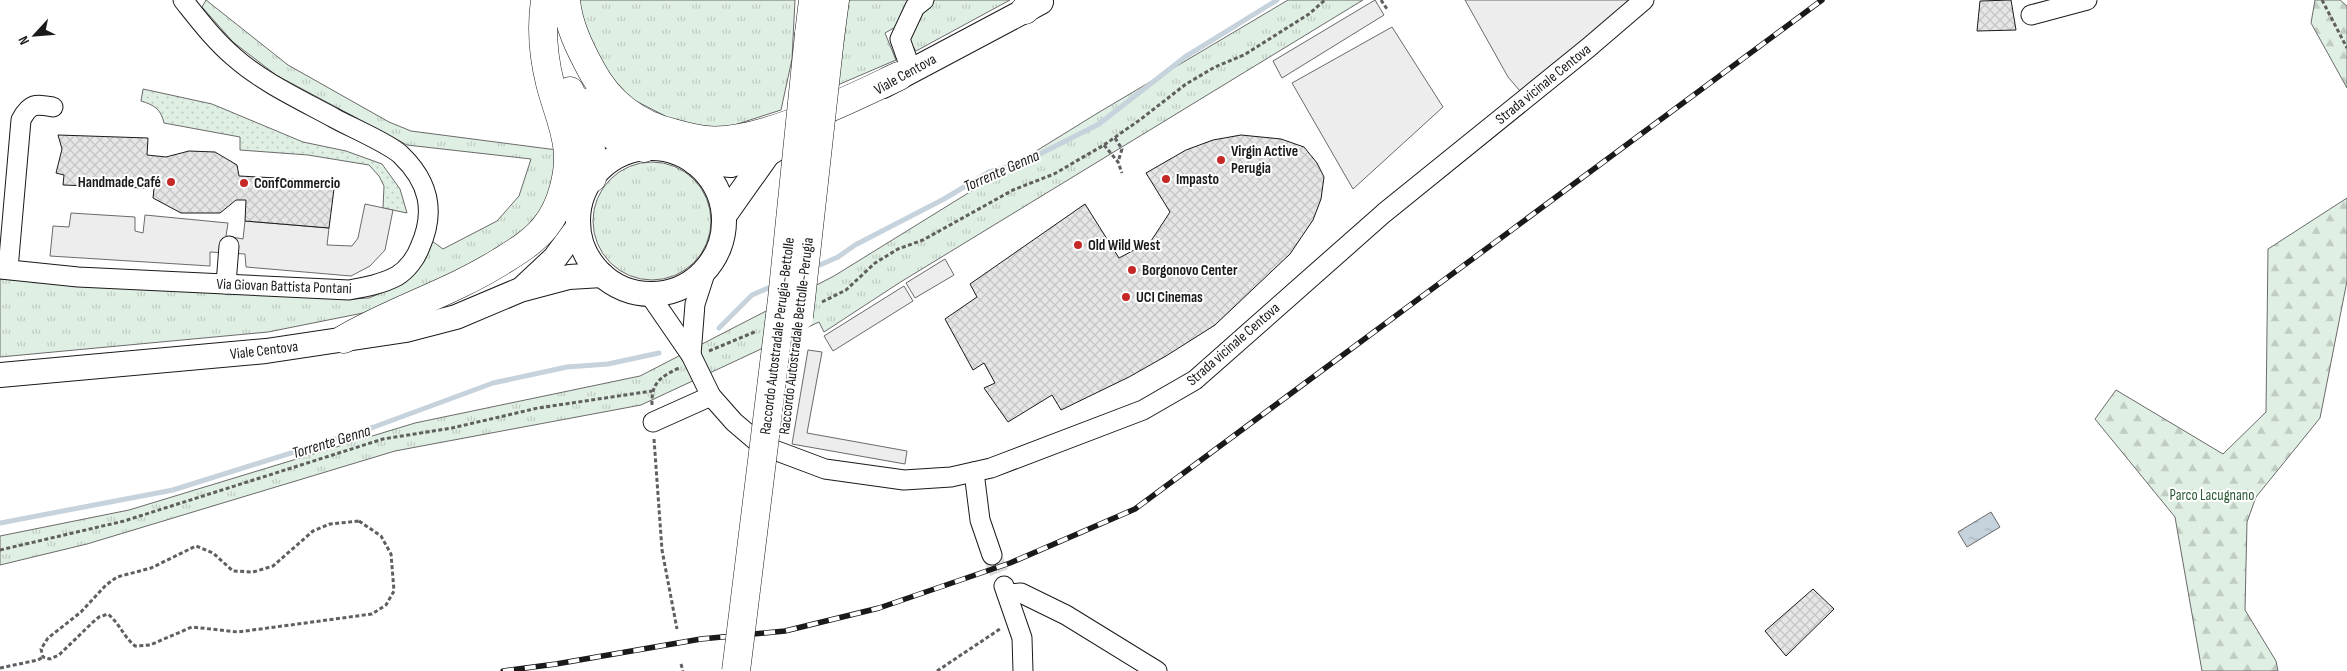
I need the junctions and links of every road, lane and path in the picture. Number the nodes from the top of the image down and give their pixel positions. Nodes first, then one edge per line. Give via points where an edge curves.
1 (183, 0) edge
2 (546, 0) edge
3 (554, 0) edge
4 (566, 0) edge
5 (805, 0) edge
6 (813, 0) edge
7 (924, 0) edge
8 (1325, 0) edge
9 (1381, 0) edge
10 (1644, 0) edge
11 (2087, 0) edge
12 (2322, 0) edge
13 (1035, 3) edge
14 (1387, 9) dead end
15 (2031, 15) dead end
16 (829, 19) edge
17 (2347, 48) edge
18 (905, 73) junction
19 (568, 87) junction
20 (53, 107) dead end
21 (1115, 138) junction
22 (1104, 145) junction
23 (644, 148) junction
24 (768, 154) junction
25 (694, 162) junction
26 (1118, 162) junction
27 (1122, 173) dead end
28 (592, 178) junction
29 (724, 216) junction
30 (578, 228) junction
31 (229, 246) dead end
32 (707, 268) junction
33 (4, 269) edge
34 (602, 275) junction
35 (226, 284) junction
36 (520, 290) junction
37 (649, 294) junction
38 (813, 306) dead end
39 (758, 330) dead end
40 (344, 339) junction
41 (694, 358) junction
42 (0, 375) edge
43 (711, 396) junction
44 (653, 422) joint
45 (974, 472) junction
46 (0, 550) edge
47 (992, 555) tunnel mouth
48 (1015, 618) junction
49 (677, 629) dead end
50 (43, 657) junction
51 (681, 664) dead end
52 (0, 668) edge
53 (683, 671) edge
54 (736, 671) edge
55 (755, 671) edge
56 (937, 671) edge
57 (1023, 671) edge
58 (1157, 671) edge

1 - 35 street, Via Giovan Battista Pontani via 235,58 307,104 400,153 420,178 430,214 427,232 415,259 398,275 374,285 349,290
2 - 40 highway via 542,25 546,66 565,128 568,172 562,195 545,226 522,248 471,280 373,322
3 - 19 highway via 554,46
4 - 18 highway via 580,49 611,100 655,129 679,135 707,140 768,131
5 - 16 highway
6 - 16 highway, Raccordo Autostradale Perugia-Bettolle
7 - 18 street via 915,7 900,39
8 - 21 path via 1310,14 1244,55 1186,84
9 - 14 path
10 - 45 street, Strada vicinale Centova via 1384,213 1195,380 1143,410
11 - 15 street
12 - 17 path
13 - 18 main road, Viale Centova
16 - 54 highway, Raccordo Autostradale Perugia-Bettolle, bridge via 782,299
16 - 55 highway, Raccordo Autostradale Bettolle-Perugia, bridge via 802,290
18 - 24 main road, Viale Centova
19 - 23 highway via 615,137
19 - 28 highway via 591,140
20 - 33 street via 36,104 27,109 21,120
21 - 22 path
21 - 26 path via 1122,149
22 - 26 path
22 - 38 path via 1054,174 1013,190 923,240 898,249 875,263 846,290
23 - 25 main road via 662,148
23 - 28 main road via 624,152 606,163
24 - 25 main road via 731,165
24 - 29 main road
25 - 29 main road via 709,176 719,195
26 - 27 path
28 - 30 main road via 583,193
29 - 32 main road via 720,243
30 - 34 main road via 586,253
30 - 36 main road via 555,258
31 - 35 street
32 - 37 main road via 691,282 671,291
32 - 41 street via 695,304
33 - 35 street, Via Giovan Battista Pontani via 78,277
34 - 36 main road via 569,277
34 - 37 main road via 632,292
36 - 40 main road, Viale Centova via 456,317 406,330
37 - 41 street, Strada vicinale Centova
39 - 41 path
40 - 42 main road, Viale Centova via 266,351
41 - 43 street, Strada vicinale Centova
41 - 46 path via 663,375 652,391 538,408 452,428 383,439 124,521
43 - 44 street
43 - 45 street, Strada vicinale Centova via 761,445 825,469 904,480
44 - 49 path via 662,550
45 - 47 street via 980,520
48 - 56 path
48 - 57 street via 1022,638
48 - 58 street via 1006,590 1021,593 1066,615
50 - 50 path via 41,649 48,638 82,612 111,581 151,568 196,546 214,553 233,571 253,572 273,566 313,531 330,524 358,521 381,536 391,554 394,591 386,606 372,614 238,632 192,626 150,645 135,646 123,636 118,622 108,614 93,622 59,655 50,659
50 - 52 path
51 - 53 path

